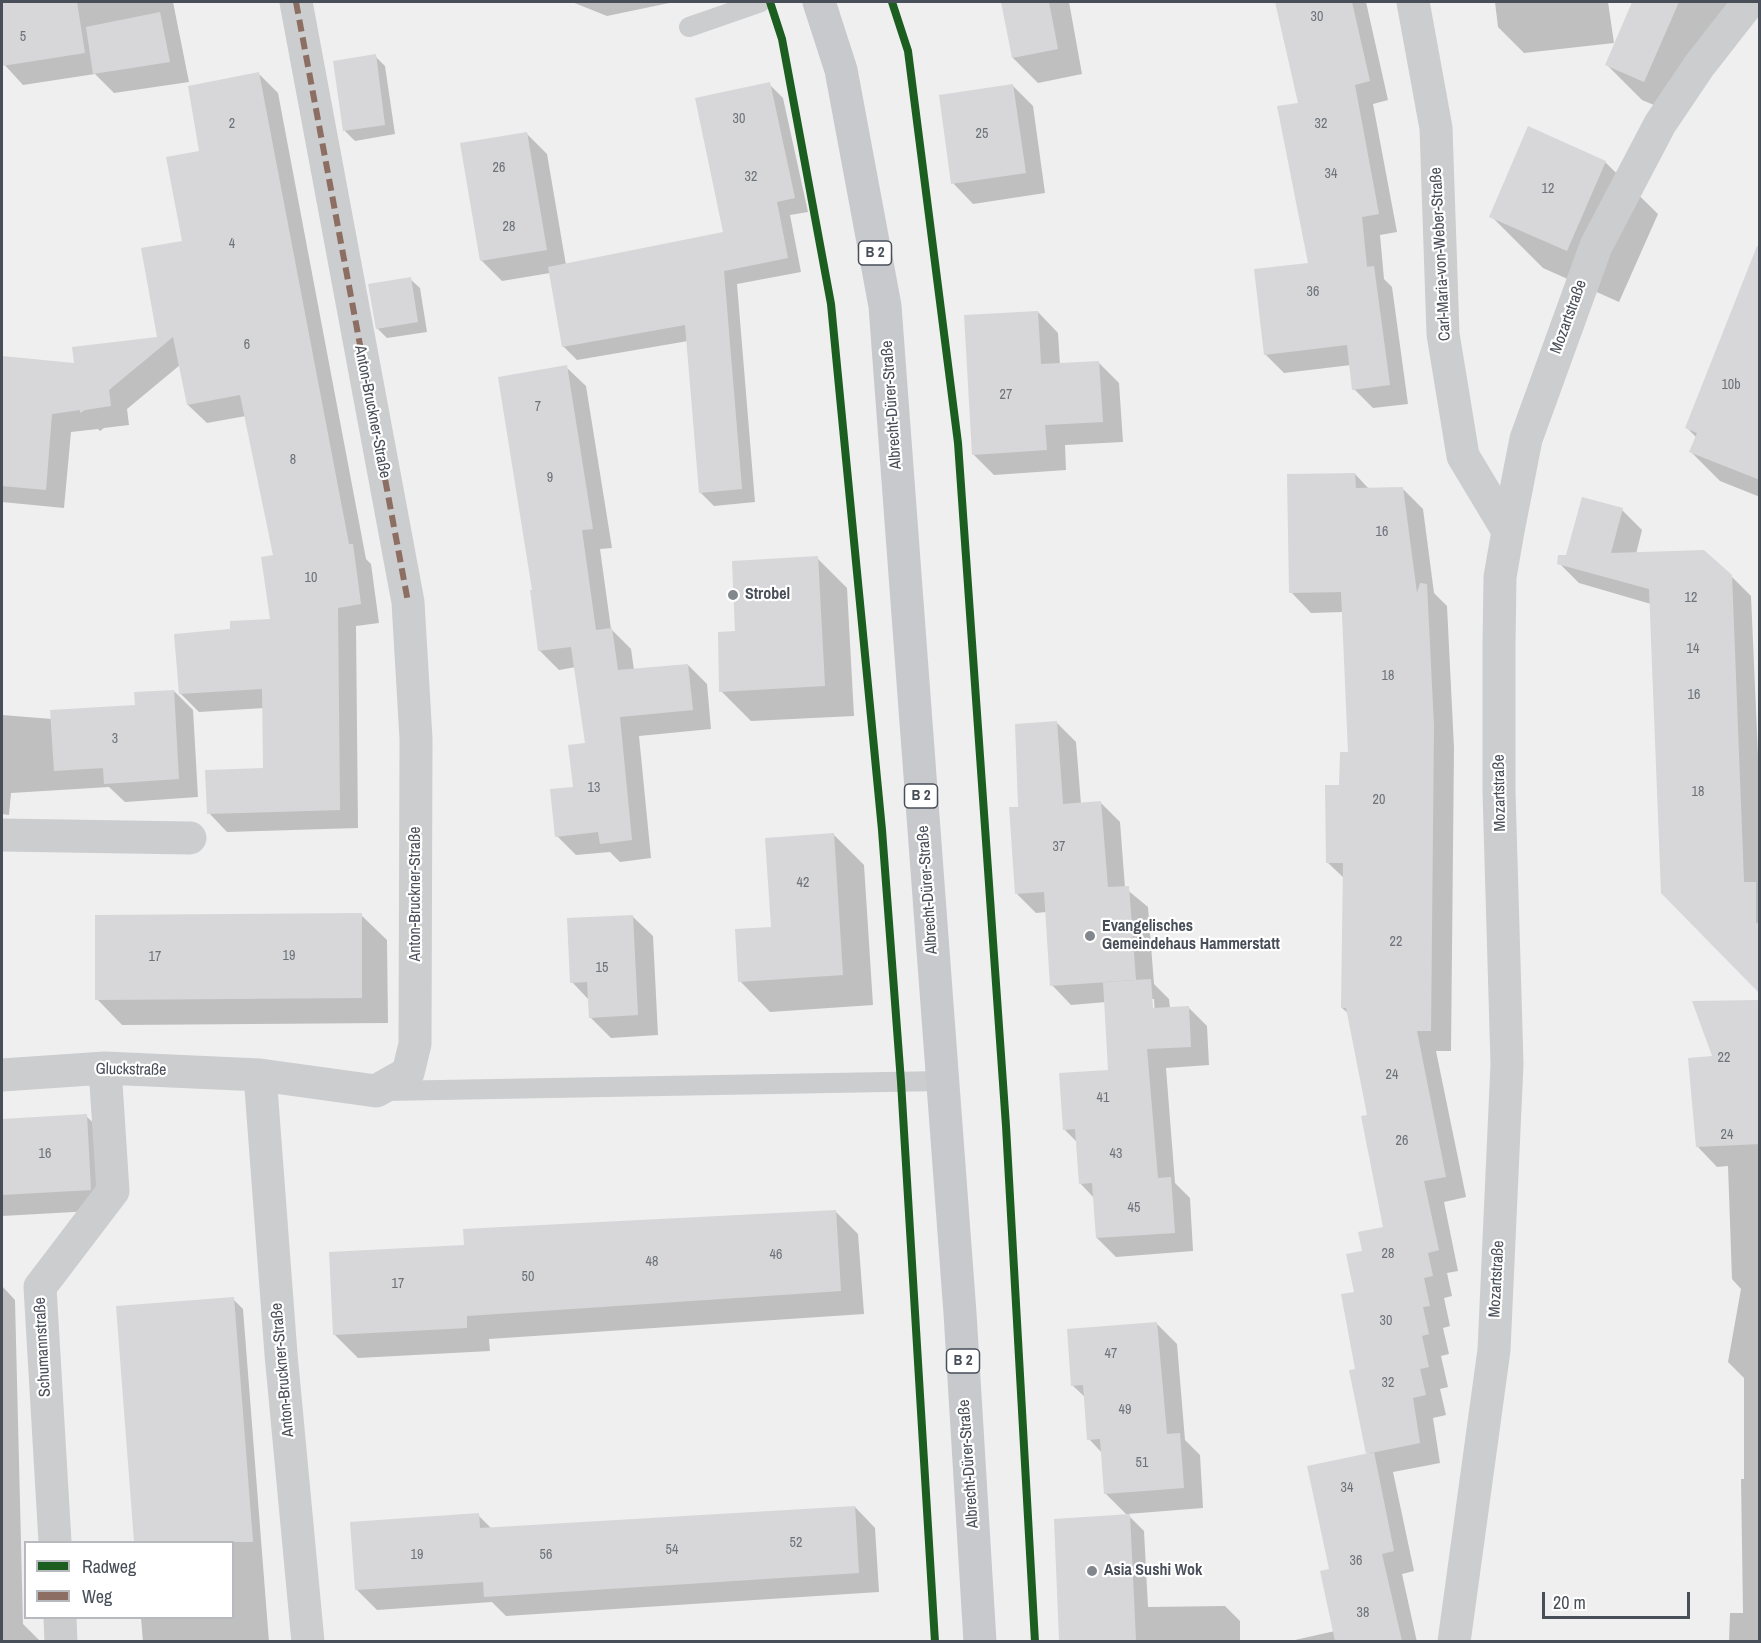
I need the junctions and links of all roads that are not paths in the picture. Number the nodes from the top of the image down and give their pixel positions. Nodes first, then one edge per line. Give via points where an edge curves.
1 (296, 2) edge
2 (761, 2) edge
3 (819, 2) edge
4 (1413, 2) edge
5 (1749, 2) edge
6 (689, 27) dead end
7 (1508, 531) junction
8 (2, 835) edge
9 (190, 838) dead end
10 (105, 1068) junction
11 (2, 1075) edge
12 (260, 1075) junction
13 (942, 1081) junction
14 (376, 1091) junction
15 (55, 1541) edge
16 (60, 1619) edge
17 (61, 1641) edge
18 (308, 1641) edge
19 (980, 1641) edge
20 (1454, 1641) edge

1 - 14 street, Anton-Bruckner-Straße via 408,602 416,739 415,1044 408,1073
2 - 6 lane
3 - 13 main road, Albrecht-Dürer-Straße / B 2 via 841,70 885,306
4 - 7 street, Carl-Maria-von-Weber-Straße via 1436,128 1443,334 1463,456
5 - 7 street, Mozartstraße via 1659,123 1596,246 1526,439
7 - 20 street, Mozartstraße via 1500,578 1498,646 1507,1064 1495,1326
8 - 9 street
10 - 11 street, Gluckstraße
10 - 12 street, Gluckstraße
10 - 15 street, Schumannstraße via 113,1191 40,1287
12 - 14 street
12 - 18 street, Anton-Bruckner-Straße
13 - 14 lane
13 - 19 main road, Albrecht-Dürer-Straße / B 2
16 - 17 street

